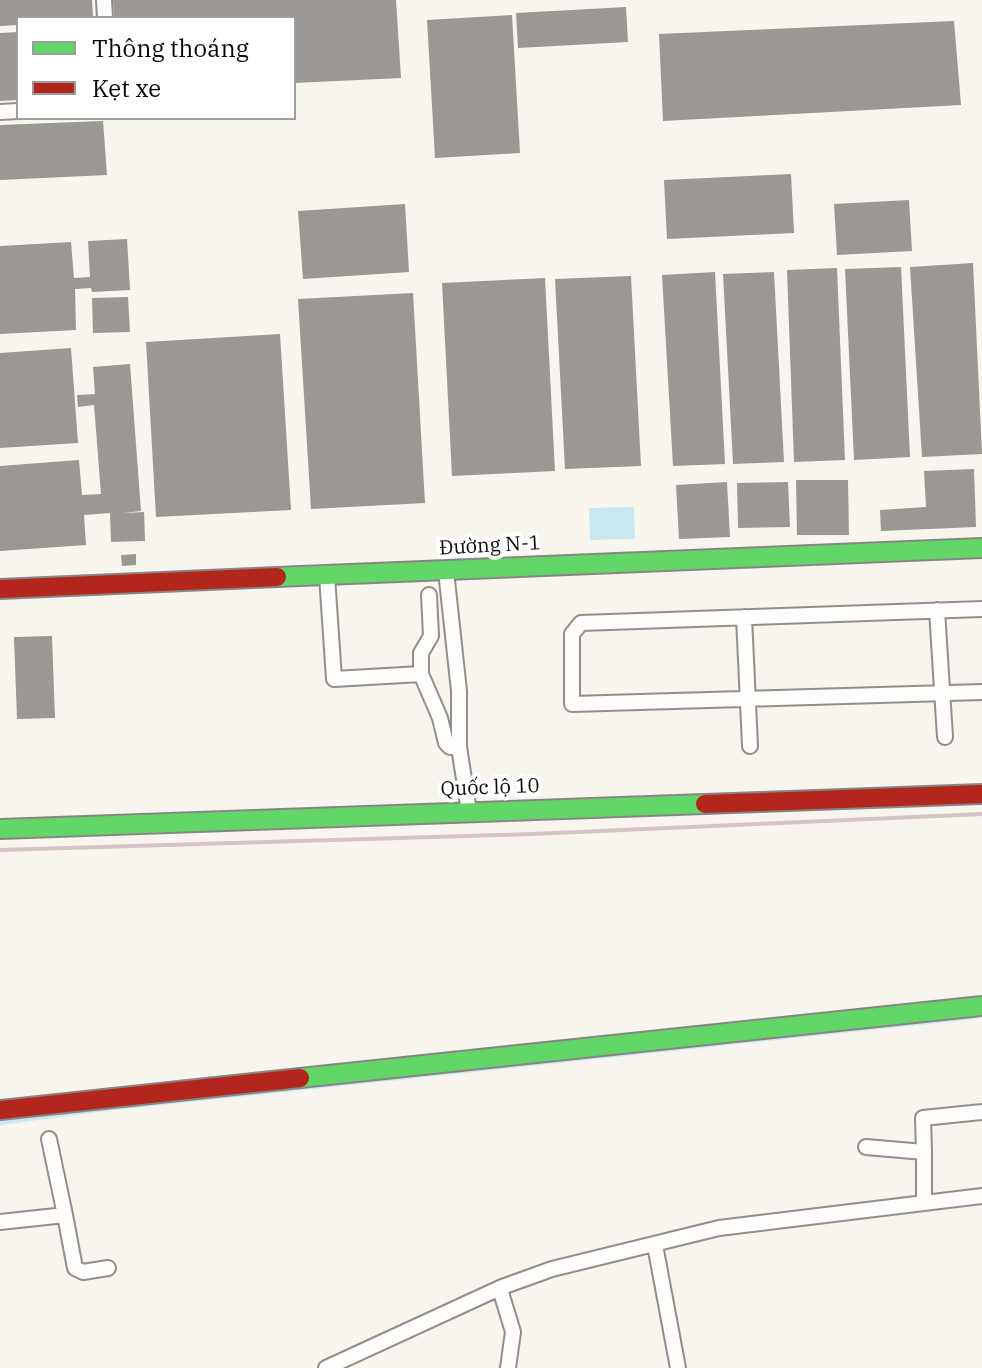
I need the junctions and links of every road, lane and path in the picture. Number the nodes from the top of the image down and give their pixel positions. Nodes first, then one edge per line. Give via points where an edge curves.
1 (982, 548) edge
2 (446, 571) junction
3 (327, 576) junction
4 (0, 589) edge
5 (429, 595) dead end
6 (982, 609) edge
7 (937, 610) junction
8 (744, 617) junction
9 (421, 674) junction
10 (982, 692) edge
11 (942, 693) junction
12 (748, 699) junction
13 (945, 737) dead end
14 (750, 746) dead end
15 (459, 747) junction
16 (982, 794) edge
17 (469, 811) junction
18 (0, 829) edge
19 (982, 1006) edge
20 (0, 1110) edge
21 (982, 1112) edge
22 (49, 1139) dead end
23 (866, 1147) dead end
24 (924, 1152) junction
25 (982, 1196) edge
26 (924, 1203) junction
27 (65, 1215) junction
28 (0, 1222) edge
29 (655, 1245) junction
30 (108, 1268) dead end
31 (500, 1289) junction
32 (326, 1368) edge
33 (508, 1368) edge
34 (678, 1368) edge

1 - 2 main road, Đường N-1
2 - 3 main road, Đường N-1
2 - 15 street via 459,691
3 - 4 main road, Đường N-1
3 - 9 street via 334,679
5 - 9 street via 431,636 421,653
6 - 7 street
7 - 8 street
7 - 11 street
8 - 12 street
8 - 12 street via 577,624 572,634 572,704
9 - 15 street via 446,743
10 - 11 street
11 - 12 street
11 - 13 street
12 - 14 street
15 - 17 street
16 - 17 main road, Quốc lộ 10
17 - 18 main road, Quốc lộ 10
19 - 20 main road
21 - 24 street via 923,1118
22 - 27 street
23 - 24 street
24 - 26 street
25 - 26 street
26 - 29 street via 719,1228
27 - 28 street
27 - 30 street via 75,1268
29 - 31 street via 552,1269
29 - 34 street
31 - 32 street
31 - 33 street via 513,1332

